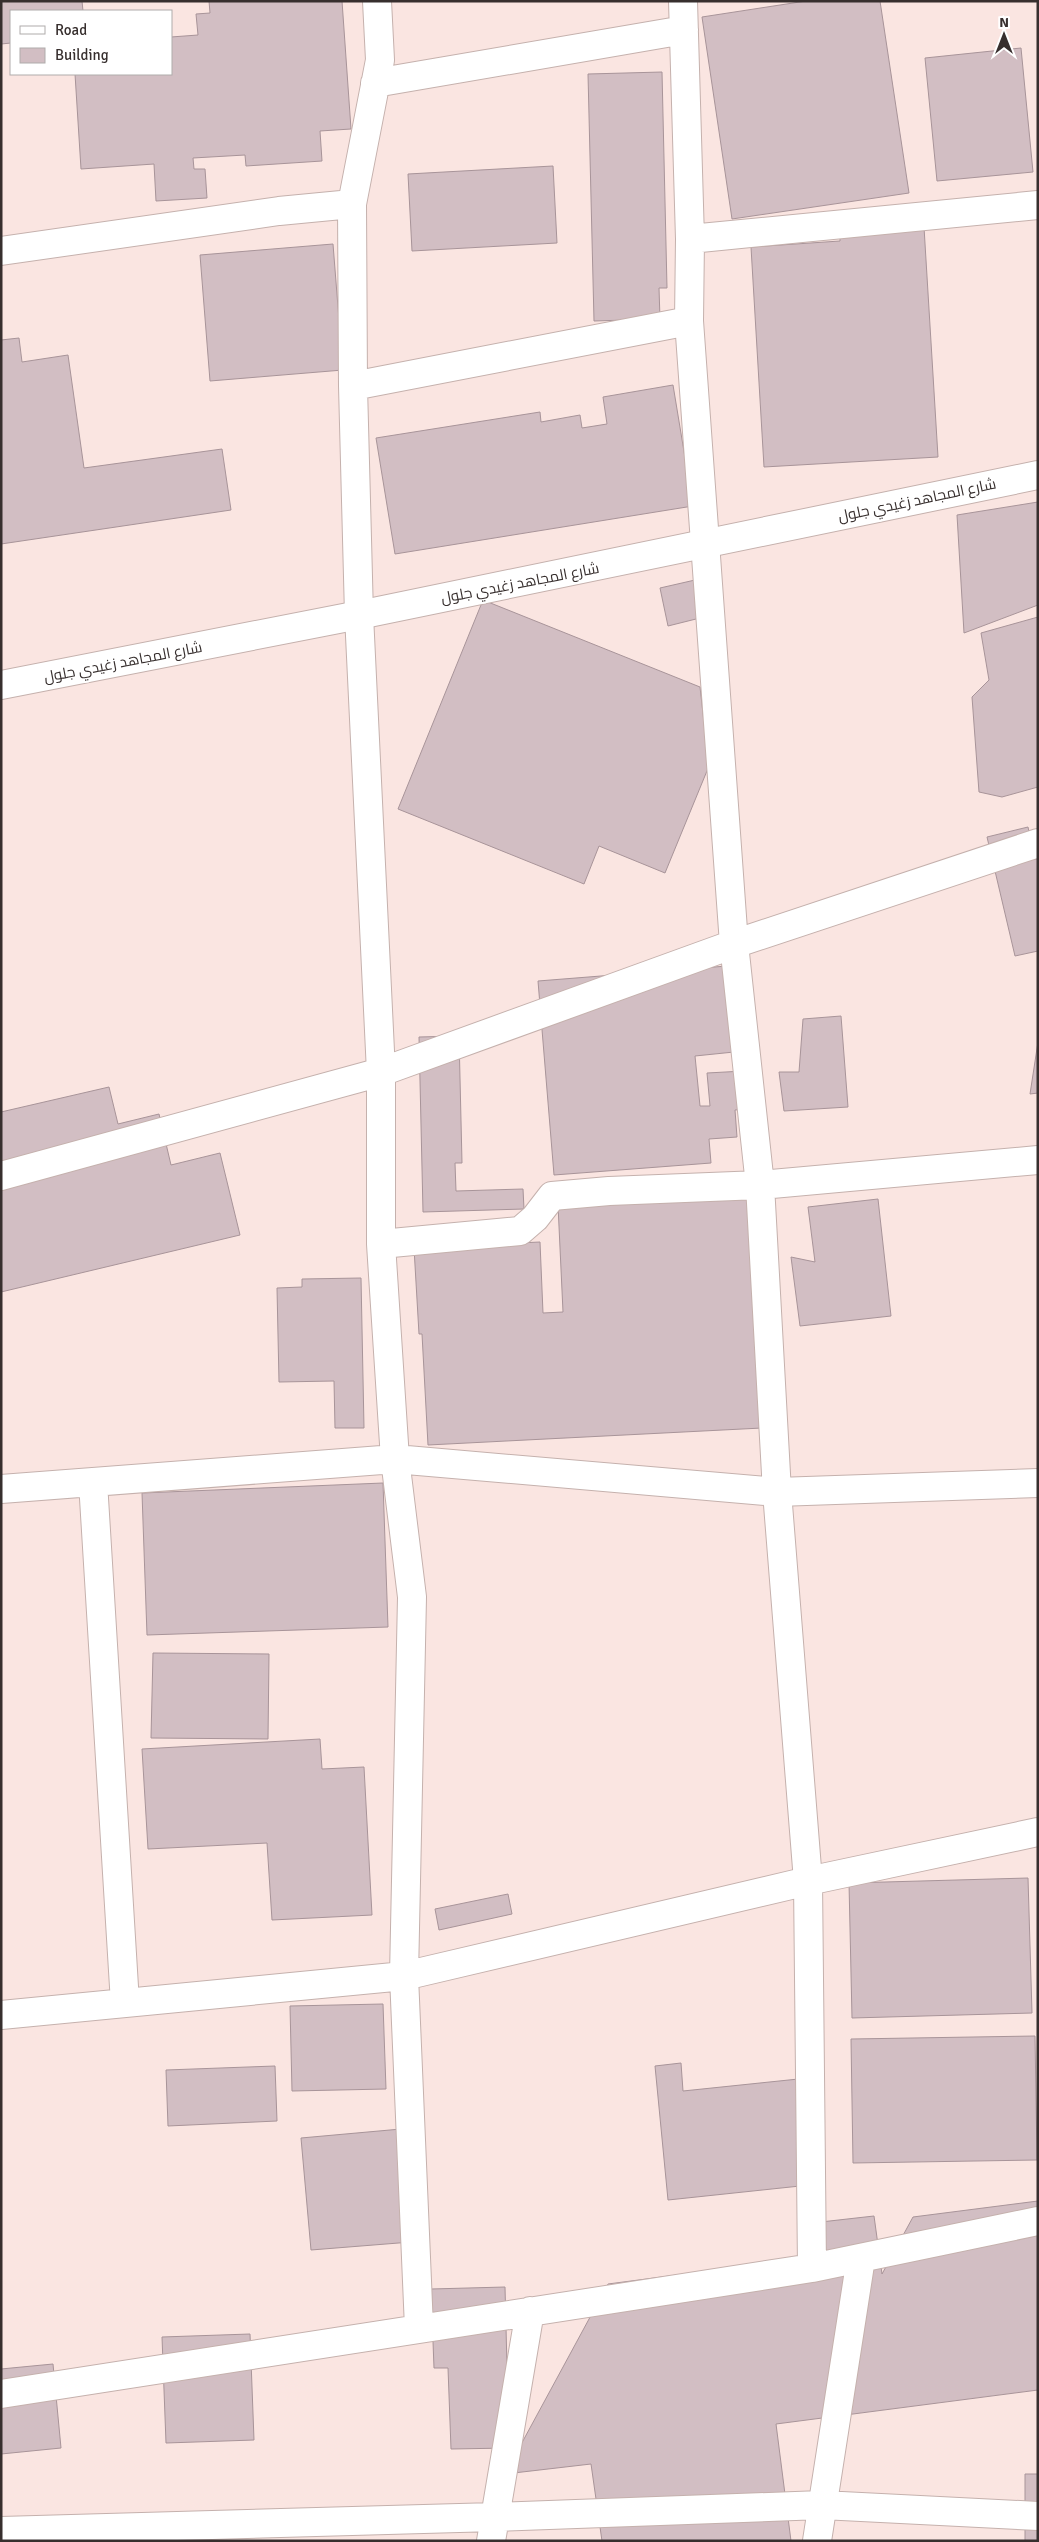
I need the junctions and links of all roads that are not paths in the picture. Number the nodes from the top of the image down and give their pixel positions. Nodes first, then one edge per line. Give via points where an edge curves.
1 (376, 1) edge
2 (683, 1) edge
3 (684, 30) junction
4 (375, 83) junction
5 (352, 204) junction
6 (1038, 205) edge
7 (690, 239) junction
8 (1, 251) edge
9 (689, 321) junction
10 (353, 386) junction
11 (1038, 475) edge
12 (706, 545) junction
13 (359, 615) junction
14 (1, 685) edge
15 (1038, 843) edge
16 (734, 944) junction
17 (381, 1072) junction
18 (1038, 1160) edge
19 (1, 1176) edge
20 (760, 1185) junction
21 (381, 1244) junction
22 (395, 1459) junction
23 (93, 1482) junction
24 (1038, 1483) edge
25 (1, 1489) edge
26 (777, 1492) junction
27 (1038, 1832) edge
28 (808, 1881) junction
29 (404, 1976) junction
30 (124, 2003) junction
31 (1, 2015) edge
32 (1038, 2221) edge
33 (861, 2258) junction
34 (812, 2268) junction
35 (530, 2311) junction
36 (419, 2328) junction
37 (1, 2394) edge
38 (822, 2505) junction
39 (1038, 2516) edge
40 (493, 2529) edge
41 (1, 2531) edge
42 (816, 2541) edge

1 - 4 street via 380,60
2 - 3 street
3 - 4 street
3 - 7 street
4 - 5 street
5 - 8 street via 279,211
5 - 10 street
6 - 7 street
7 - 9 street
9 - 10 street
9 - 12 street
10 - 13 street
11 - 12 street, شارع المجاهد زغيدي جلول
12 - 13 street, شارع المجاهد زغيدي جلول
12 - 16 street
13 - 14 street, شارع المجاهد زغيدي جلول
13 - 17 street
15 - 16 street
16 - 17 street
16 - 20 street
17 - 19 street
17 - 21 street
18 - 20 street
20 - 21 street via 552,1196 535,1218 520,1230
20 - 26 street
21 - 22 street
22 - 23 street
22 - 26 street
22 - 29 street via 412,1597
23 - 25 street
23 - 30 street
24 - 26 street
26 - 28 street
27 - 28 street
28 - 29 street
28 - 34 street
29 - 30 street
29 - 36 street
30 - 31 street
32 - 33 street
33 - 34 street
33 - 38 street
34 - 35 street
35 - 36 street
35 - 40 street
36 - 37 street
38 - 39 street
38 - 40 street
38 - 42 street
40 - 41 street

